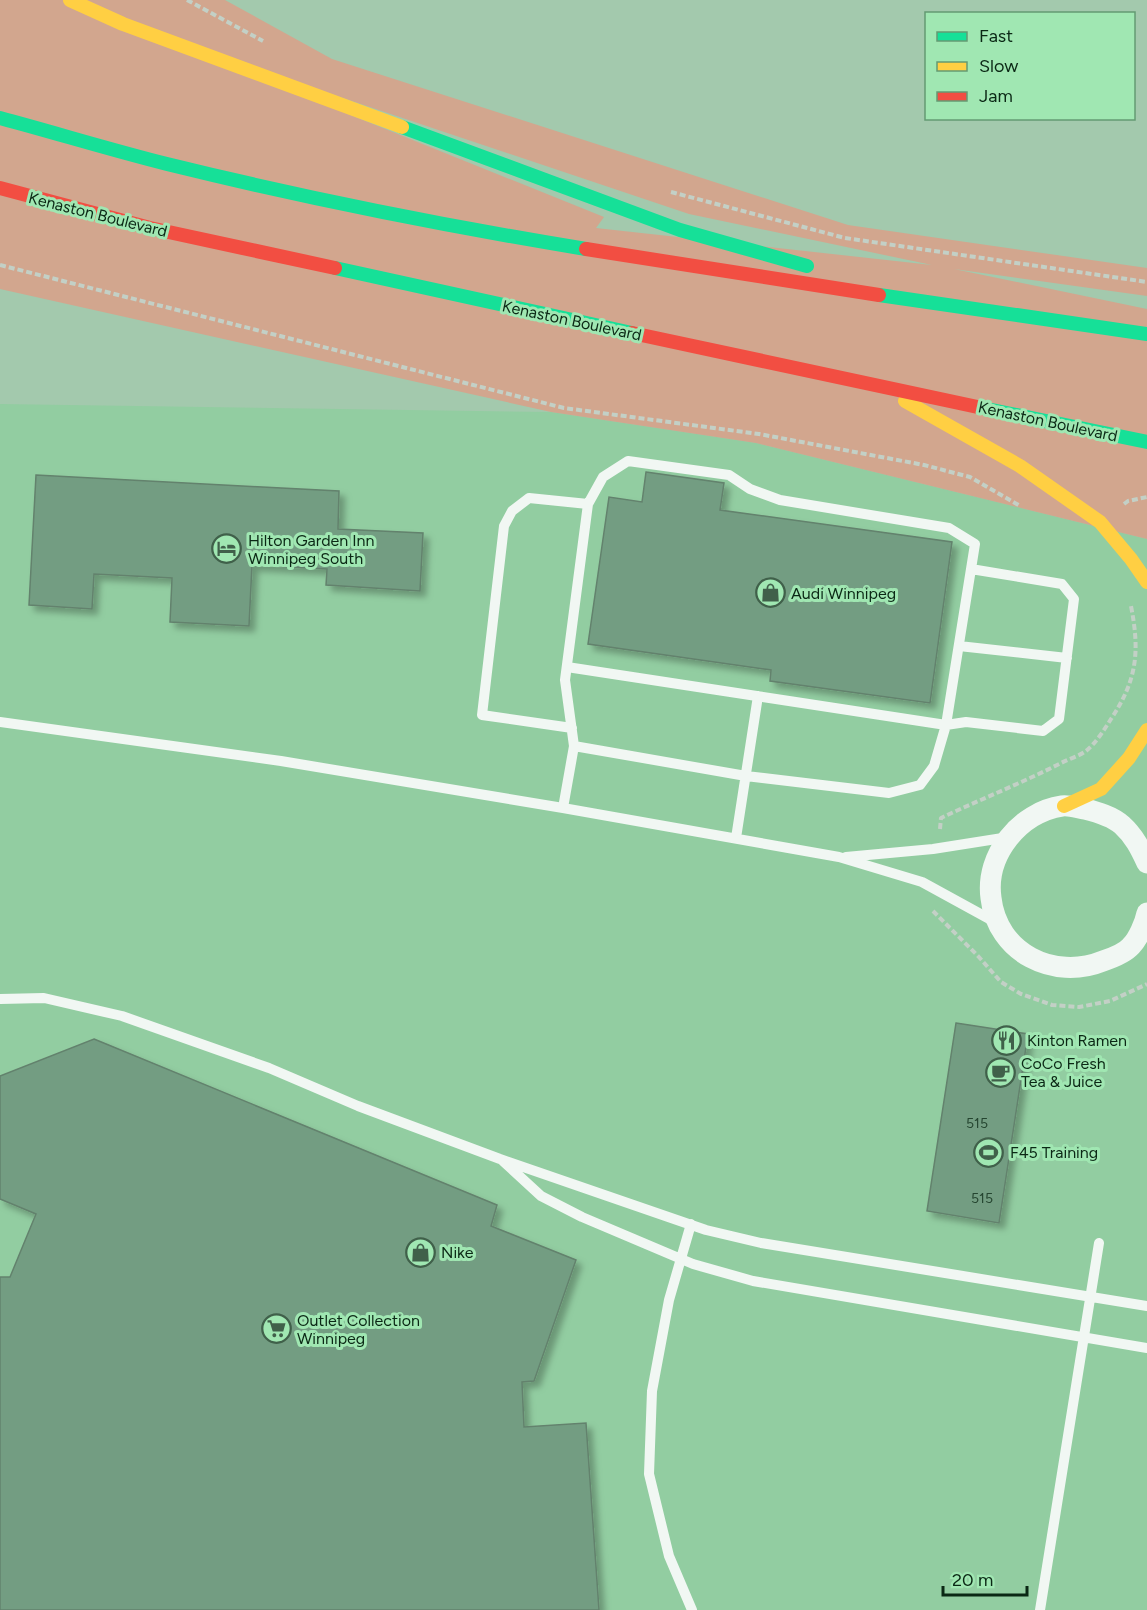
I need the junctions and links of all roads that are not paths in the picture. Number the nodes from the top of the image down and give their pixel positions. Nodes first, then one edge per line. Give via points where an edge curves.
1 (70, 0) edge
2 (0, 118) edge
3 (0, 188) edge
4 (817, 268) dead end
5 (839, 275) dead end
6 (942, 304) junction
7 (1147, 334) edge
8 (877, 386) junction
9 (1147, 442) edge
10 (588, 504) junction
11 (971, 569) junction
12 (1147, 582) edge
13 (959, 646) junction
14 (1067, 658) junction
15 (567, 667) junction
16 (758, 696) junction
17 (0, 722) edge
18 (946, 725) junction
19 (572, 728) junction
20 (1147, 730) edge
21 (574, 746) junction
22 (746, 776) junction
23 (1064, 806) junction
24 (563, 808) junction
25 (1009, 837) junction
26 (736, 838) junction
27 (839, 857) junction
28 (1147, 863) edge
29 (1147, 913) edge
30 (999, 924) junction
31 (1139, 946) edge
32 (0, 999) edge
33 (500, 1159) junction
34 (691, 1224) junction
35 (1099, 1243) dead end
36 (681, 1259) junction
37 (1090, 1296) junction
38 (1147, 1306) edge
39 (1083, 1336) junction
40 (1147, 1348) edge
41 (692, 1610) edge
42 (1040, 1610) edge

1 - 4 main road via 134,28 680,230
2 - 6 main road via 186,169 443,224
3 - 8 main road, Kenaston Boulevard via 150,228
5 - 6 main road
6 - 7 main road
8 - 9 main road, Kenaston Boulevard
8 - 12 main road via 1020,466 1100,522
10 - 11 lane via 603,477 628,461 729,475 750,489 780,500 949,528 975,544
10 - 15 lane
10 - 19 lane via 529,498 508,518 482,716
11 - 13 lane
11 - 14 lane via 1062,584 1074,599
13 - 14 lane
13 - 18 lane
14 - 18 lane via 1059,719 1042,731 966,722
15 - 16 lane
15 - 19 lane via 565,680
16 - 18 lane
16 - 22 lane
17 - 24 lane via 281,761
18 - 22 lane via 934,766 920,785 890,793
19 - 21 lane
20 - 23 main road via 1130,758 1101,789
21 - 22 lane
21 - 24 lane
22 - 26 lane
23 - 25 street via 1020,825
23 - 28 street via 1098,812 1120,824 1138,843
24 - 26 lane
25 - 27 lane via 933,849
25 - 30 street via 992,871 991,898
26 - 27 lane
27 - 30 lane via 922,882
29 - 31 street
30 - 31 street via 1014,946 1036,961 1063,969 1089,967
32 - 33 lane via 44,998 122,1016 269,1068
33 - 34 lane
33 - 36 lane via 541,1196
34 - 36 lane
34 - 37 lane via 761,1243
35 - 37 lane
36 - 39 lane via 753,1281
36 - 41 lane via 652,1391 649,1474 669,1556
37 - 38 lane
37 - 39 lane
39 - 40 lane
39 - 42 lane

